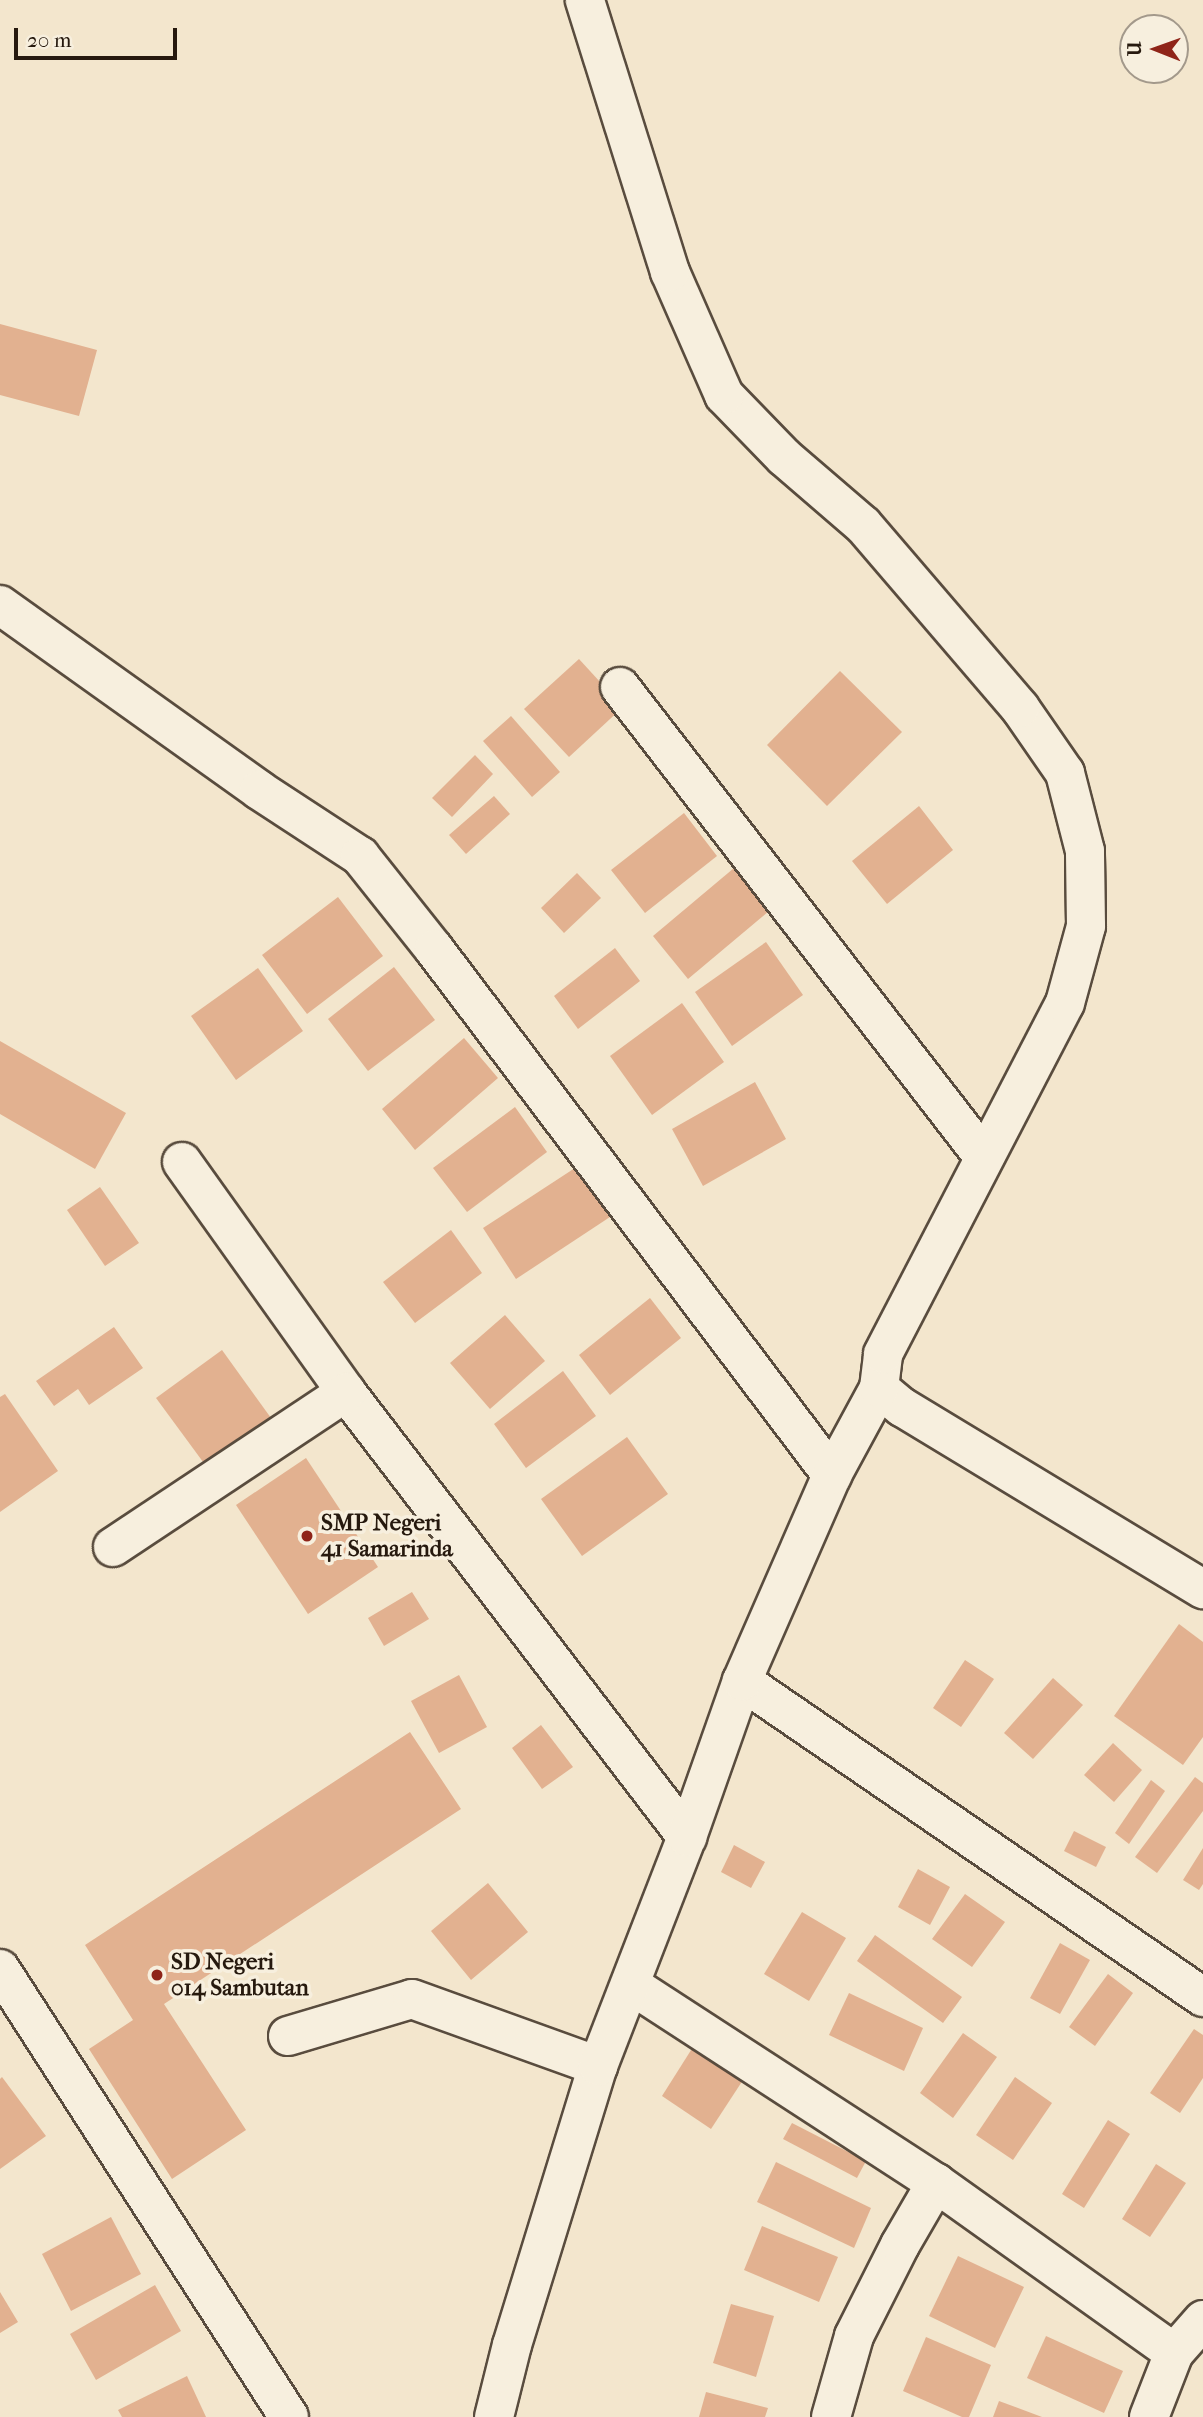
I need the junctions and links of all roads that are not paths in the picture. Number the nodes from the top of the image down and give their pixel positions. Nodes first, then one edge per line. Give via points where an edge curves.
1 (585, 0) edge
2 (0, 605) edge
3 (621, 687) dead end
4 (983, 1156) junction
5 (182, 1162) dead end
6 (879, 1388) junction
7 (346, 1392) junction
8 (832, 1475) junction
9 (113, 1546) dead end
10 (1203, 1590) edge
11 (742, 1681) junction
12 (687, 1837) junction
13 (0, 1969) edge
14 (631, 1985) junction
15 (1203, 1997) edge
16 (288, 2036) dead end
17 (598, 2066) junction
18 (936, 2183) junction
19 (1203, 2320) edge
20 (1174, 2353) junction
21 (289, 2417) edge
22 (494, 2417) edge
23 (831, 2417) edge
24 (1149, 2417) edge

1 - 4 street via 670,272 724,395 784,457 863,525 1020,708 1065,773 1085,851 1086,926 1065,1003
2 - 8 street via 259,790 360,856
3 - 4 street
4 - 6 street via 883,1354
5 - 7 street
6 - 8 street
6 - 10 street
7 - 9 street
7 - 12 street
8 - 11 street
11 - 12 street
11 - 15 street
12 - 14 street
13 - 21 street
14 - 17 street
14 - 18 street
16 - 17 street via 412,1999
17 - 22 street
18 - 20 street
18 - 23 street via 854,2336
19 - 20 street
20 - 24 street

